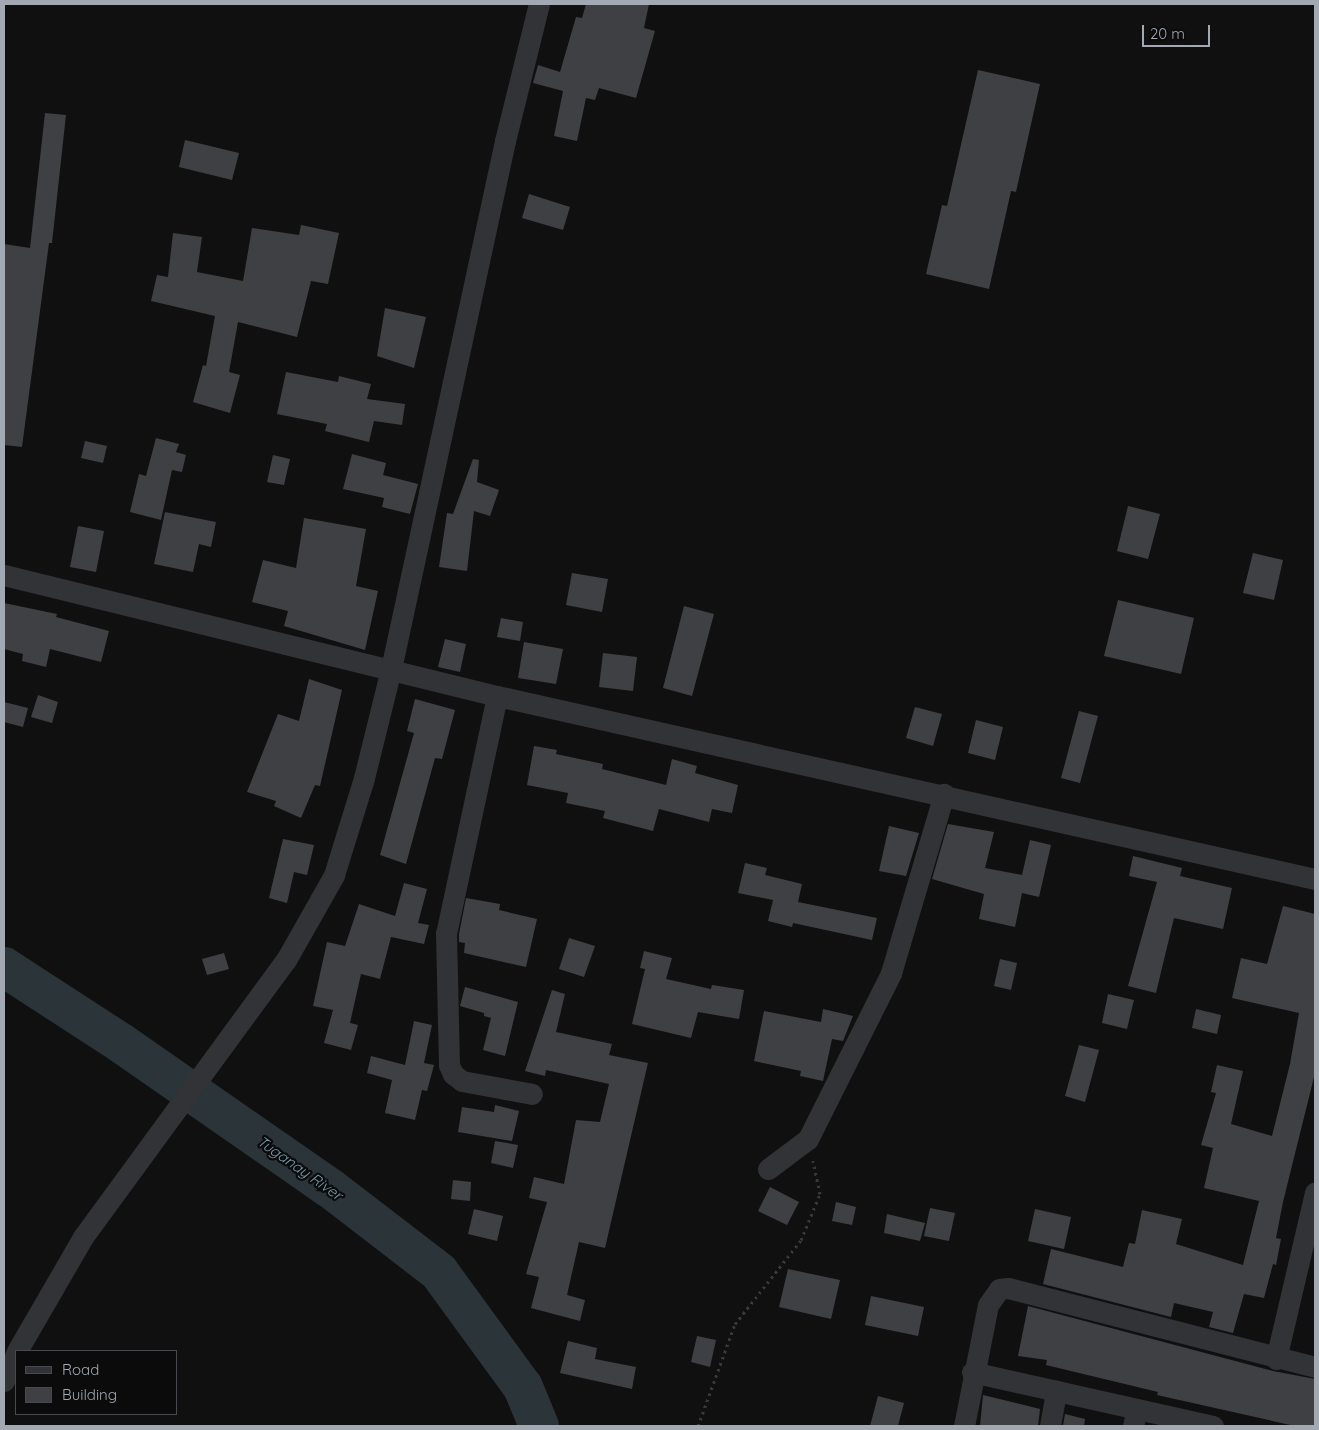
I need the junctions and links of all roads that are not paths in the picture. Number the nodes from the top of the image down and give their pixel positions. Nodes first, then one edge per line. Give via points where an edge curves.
1 (539, 4) edge
2 (4, 575) edge
3 (391, 669) junction
4 (497, 696) junction
5 (944, 794) junction
6 (1315, 879) edge
7 (532, 1094) dead end
8 (768, 1169) dead end
9 (1315, 1193) edge
10 (19, 1350) edge
11 (15, 1357) edge
12 (1276, 1359) junction
13 (1315, 1367) edge
14 (972, 1372) junction
15 (4, 1381) edge
16 (1056, 1391) junction
17 (1135, 1418) edge
18 (964, 1426) edge
19 (1050, 1426) edge
20 (1213, 1426) edge

1 - 3 street via 505,141
2 - 3 street
3 - 4 street
3 - 10 street via 364,778 334,875 286,960 83,1237
4 - 5 street
4 - 7 street via 446,933 449,1065 453,1074 462,1081
5 - 6 street
5 - 8 street via 891,973 808,1139
9 - 12 street
11 - 15 street
12 - 13 street
12 - 14 street via 1008,1288 999,1290 988,1305
14 - 16 street
14 - 18 street
16 - 17 street
16 - 19 street
17 - 20 street

